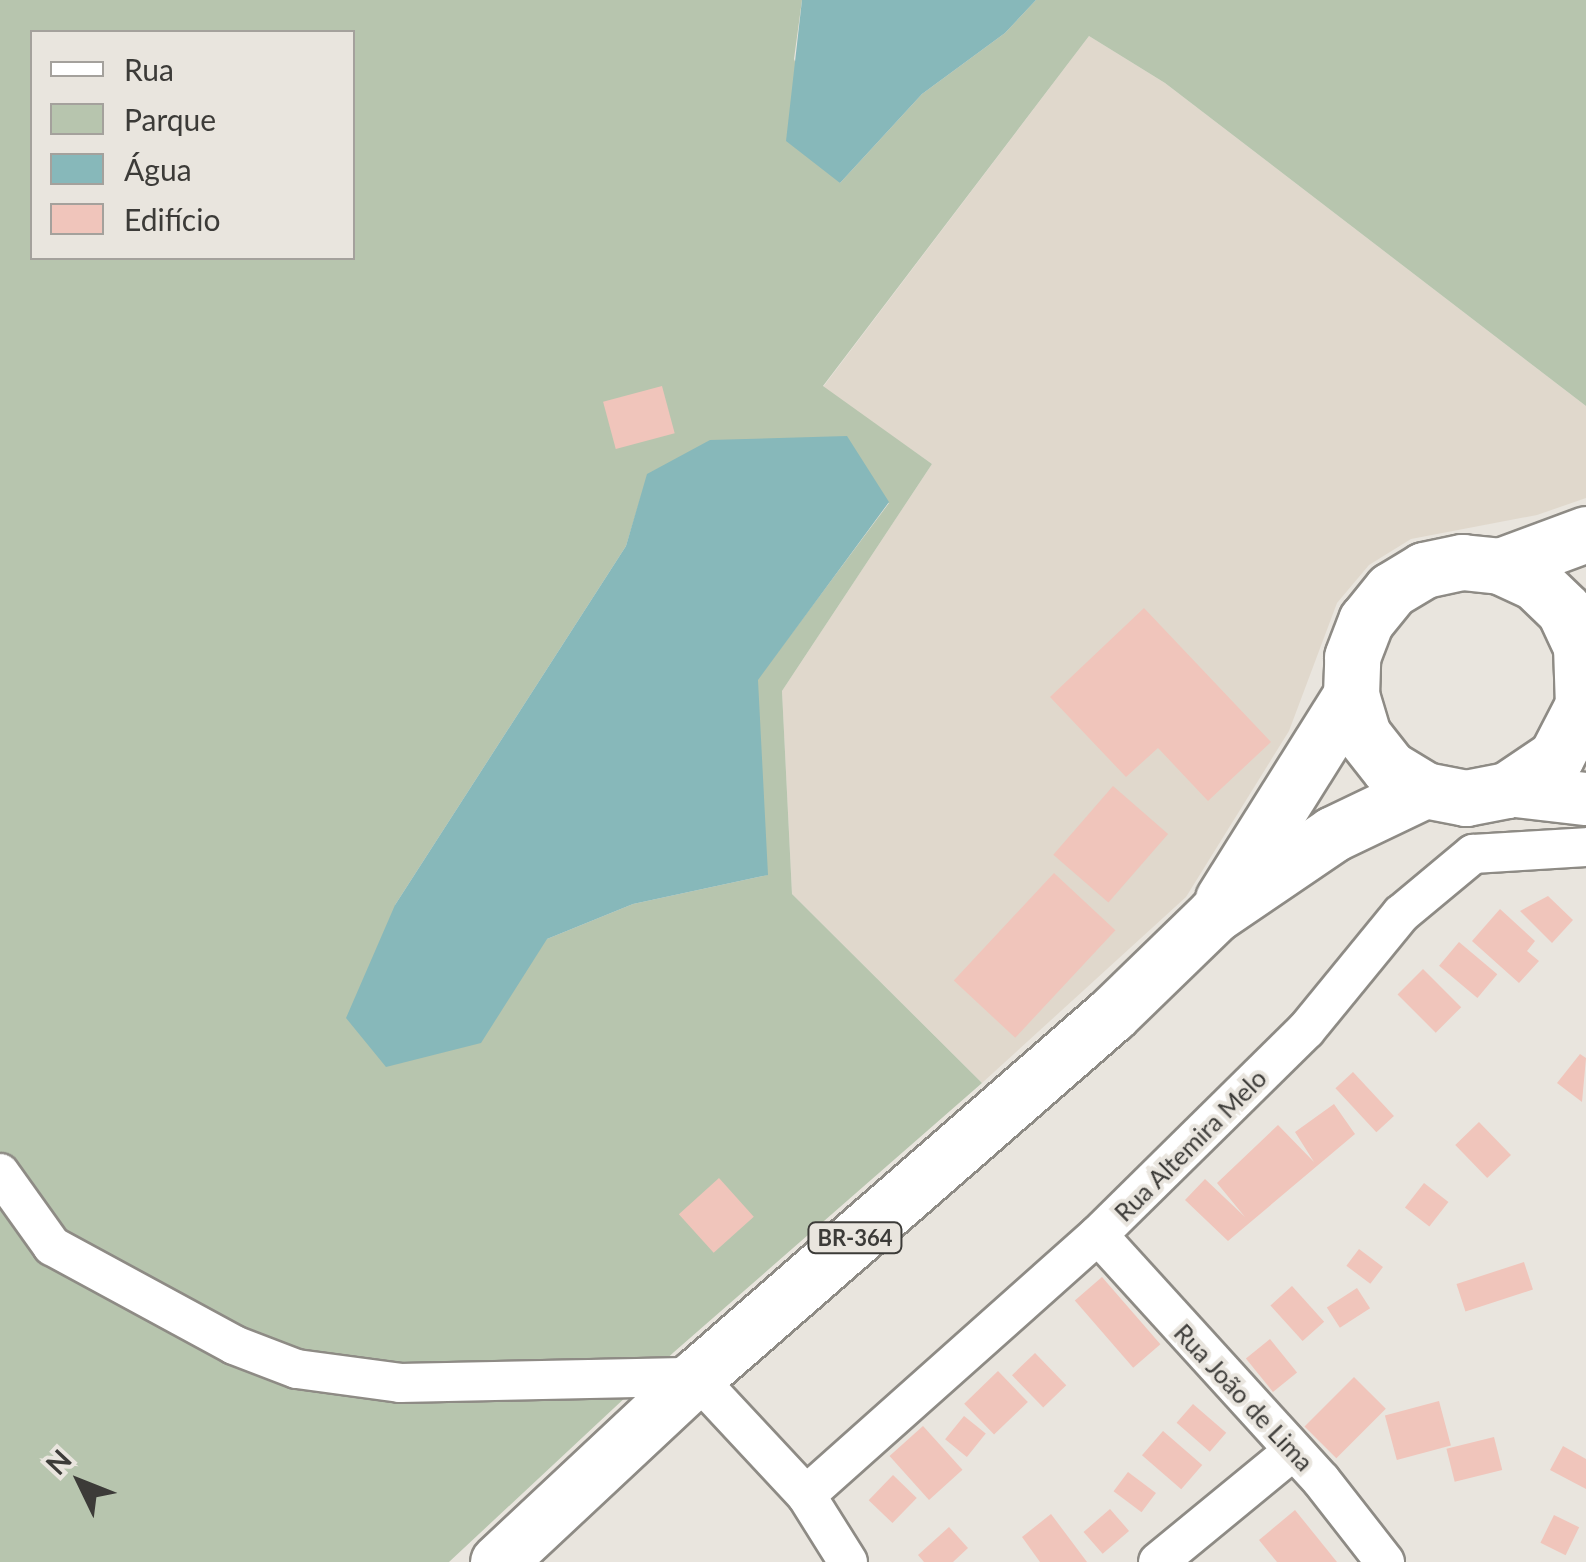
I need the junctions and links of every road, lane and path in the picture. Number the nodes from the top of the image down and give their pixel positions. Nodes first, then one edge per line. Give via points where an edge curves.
1 (1586, 534) edge
2 (1500, 566) junction
3 (1583, 640) edge
4 (1350, 695) junction
5 (1584, 707) edge
6 (1425, 790) junction
7 (1507, 790) junction
8 (1586, 799) edge
9 (1586, 848) edge
10 (1214, 915) junction
11 (0, 1173) edge
12 (1098, 1236) junction
13 (696, 1376) junction
14 (1292, 1452) junction
15 (806, 1495) junction
16 (498, 1562) edge
17 (848, 1562) edge
18 (1158, 1562) edge
19 (1385, 1562) edge

1 - 2 main road, BR-364
2 - 3 main road, BR-364 via 1550,596
2 - 4 main road, BR-364 via 1462,562 1424,570 1391,590 1359,638
3 - 5 main road, BR-364
4 - 6 main road, BR-364 via 1389,768
4 - 10 main road, BR-364
5 - 7 main road, BR-364 via 1556,758
6 - 7 main road, BR-364 via 1466,798
6 - 10 main road, BR-364 via 1333,834
7 - 8 main road
9 - 12 street, Rua Altemira Melo via 1472,854 1401,914 1306,1030
10 - 13 main road, BR-364 via 1112,1014
11 - 13 street via 52,1246 234,1345 297,1369 400,1383
12 - 14 street, Rua João de Lima
12 - 15 street, Rua Altemira Melo
13 - 15 street
13 - 16 main road, BR-364
14 - 18 street
14 - 19 street, Rua João de Lima
15 - 17 street

